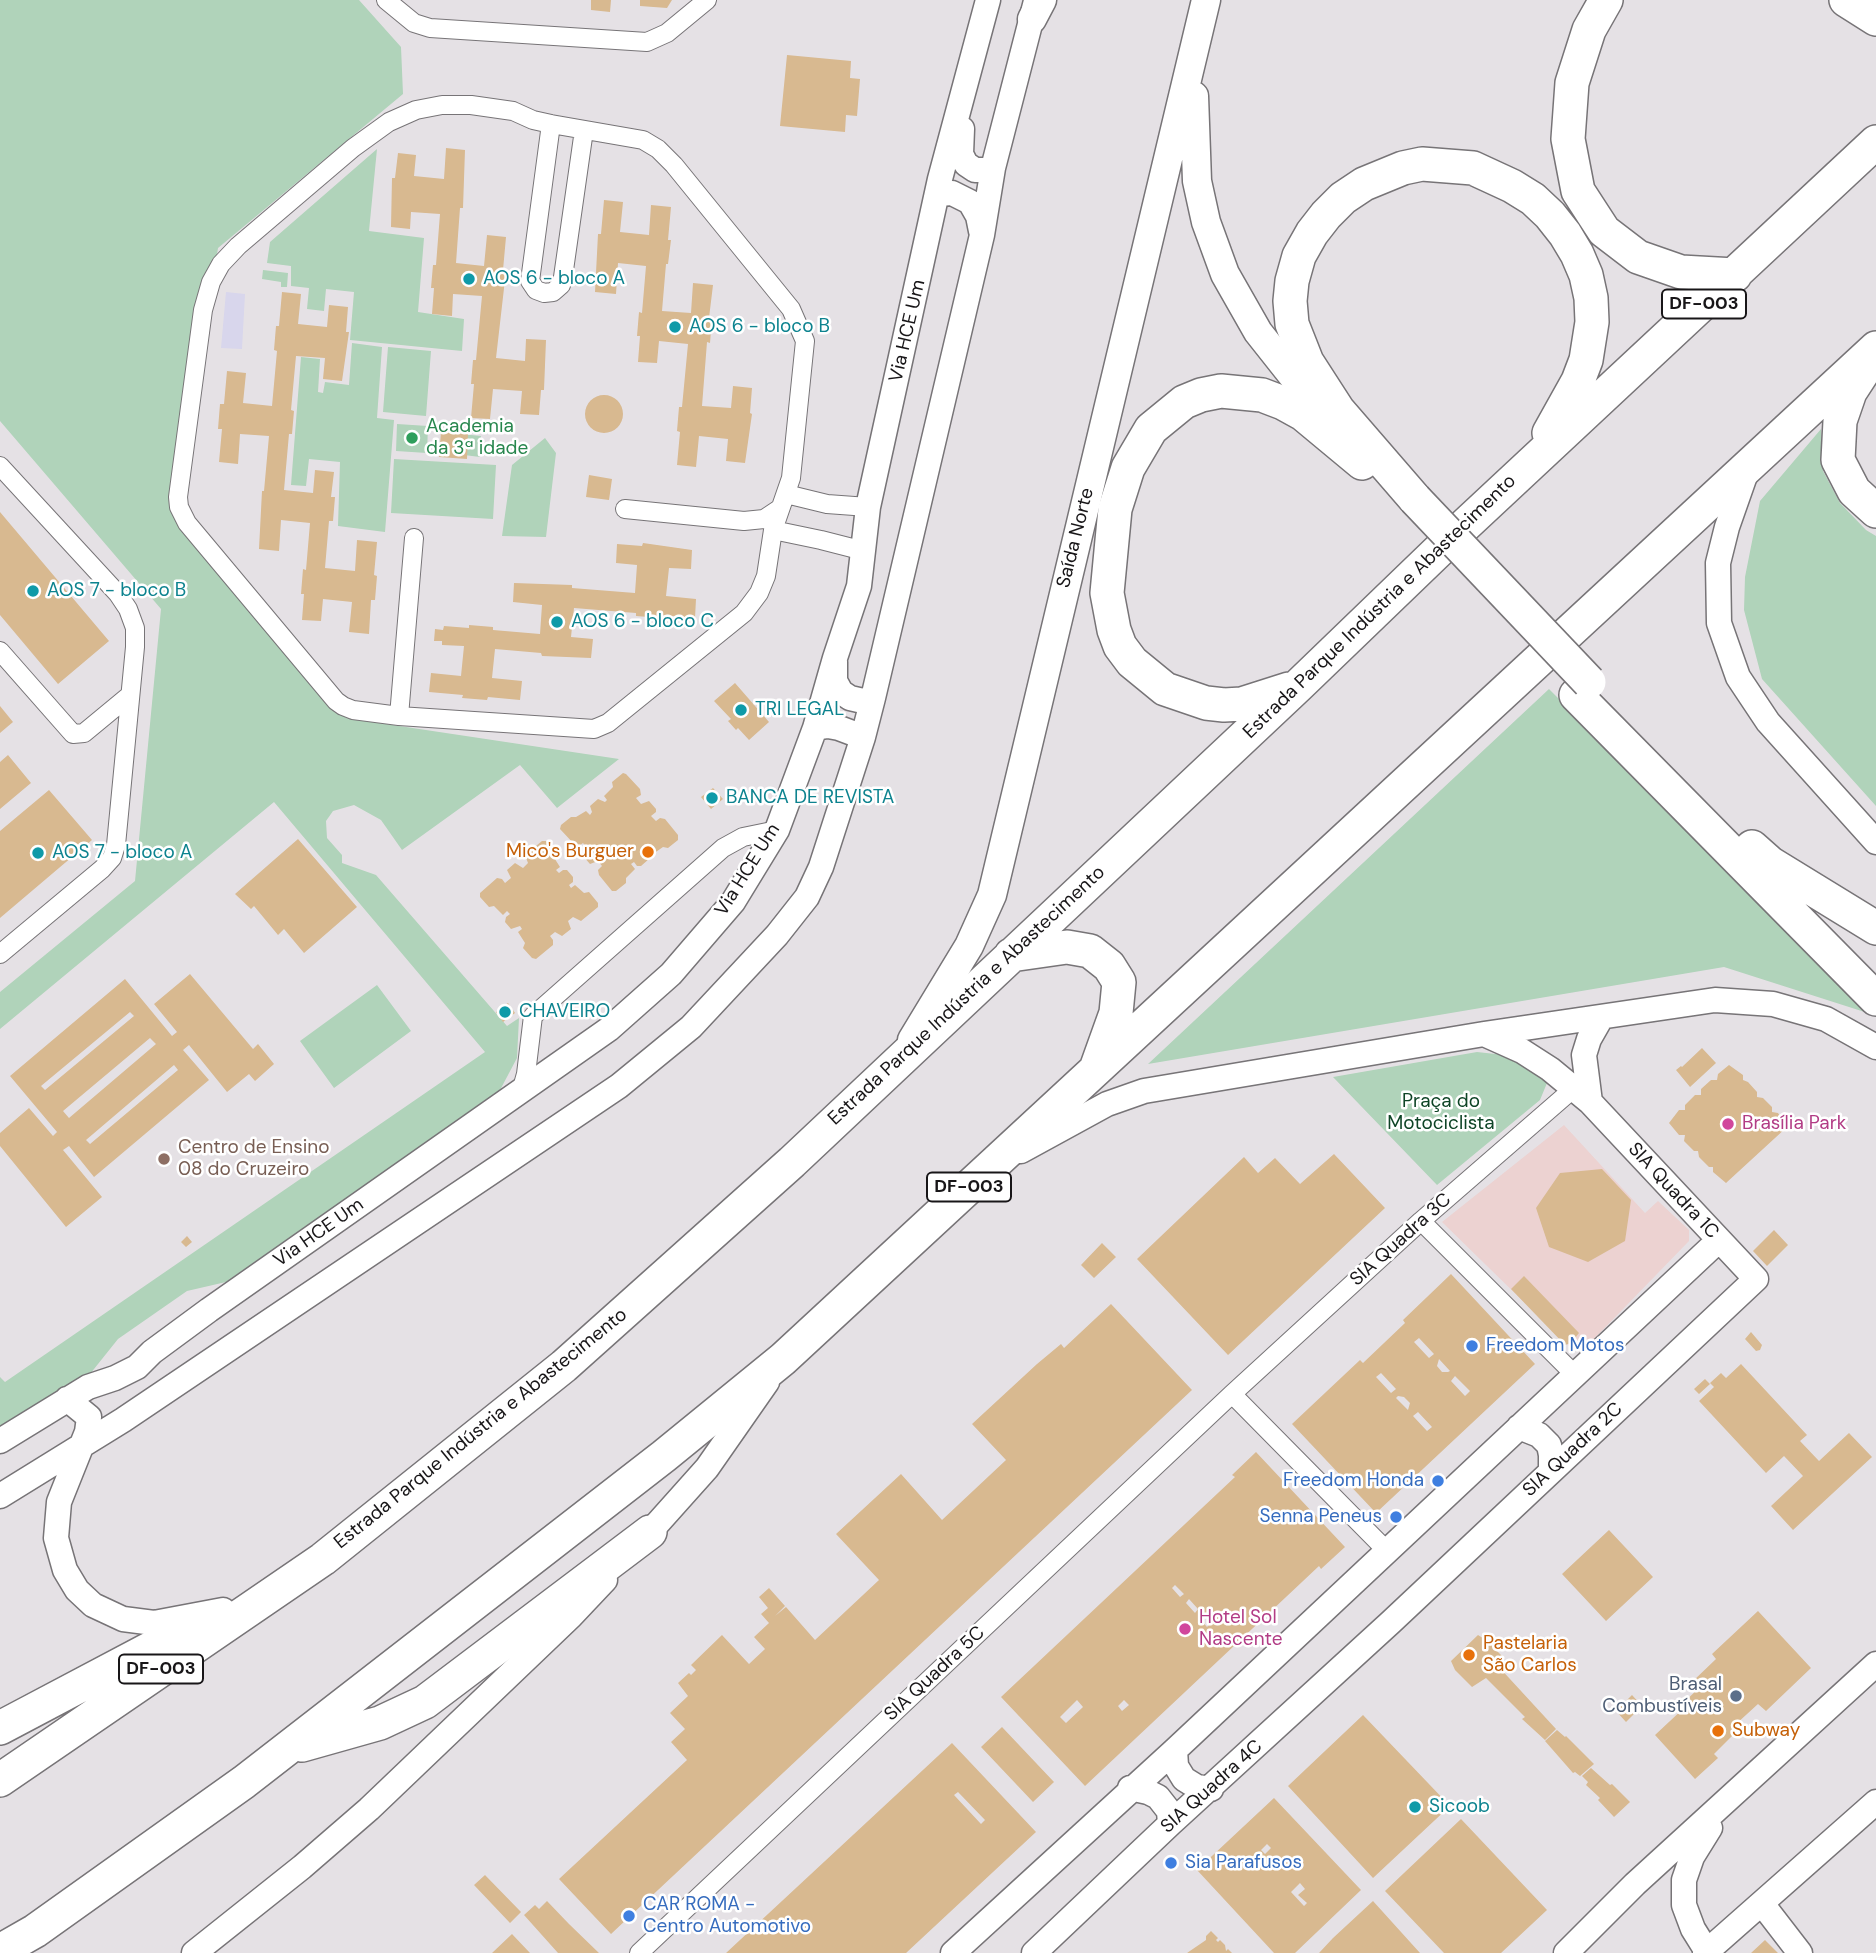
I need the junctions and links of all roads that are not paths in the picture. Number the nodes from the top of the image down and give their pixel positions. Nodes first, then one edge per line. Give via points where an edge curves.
1 (386, 0) edge
2 (707, 0) edge
3 (988, 0) edge
4 (1606, 0) edge
5 (1200, 4) edge
6 (1037, 6) edge
7 (1195, 48) junction
8 (975, 52) junction
9 (551, 124) junction
10 (584, 130) junction
11 (1876, 142) edge
12 (993, 168) junction
13 (938, 194) junction
14 (982, 235) junction
15 (1734, 275) junction
16 (1876, 350) edge
17 (1360, 460) junction
18 (1531, 463) junction
19 (0, 466) edge
20 (1748, 467) junction
21 (782, 501) junction
22 (1410, 506) junction
23 (868, 507) junction
24 (625, 509) dead end
25 (1876, 511) edge
26 (773, 530) junction
27 (414, 538) dead end
28 (864, 551) junction
29 (0, 651) edge
30 (835, 658) junction
31 (1298, 686) junction
32 (1582, 689) junction
33 (130, 695) junction
34 (873, 698) junction
35 (398, 716) junction
36 (815, 728) junction
37 (863, 737) junction
38 (777, 830) junction
39 (1876, 842) edge
40 (1876, 928) edge
41 (0, 954) edge
42 (1011, 955) junction
43 (1876, 999) edge
44 (1601, 1018) junction
45 (1484, 1034) junction
46 (1876, 1047) edge
47 (901, 1057) junction
48 (1095, 1072) junction
49 (521, 1092) junction
50 (1581, 1095) junction
51 (990, 1168) junction
52 (1421, 1221) junction
53 (1718, 1240) junction
54 (1756, 1279) joint
55 (209, 1310) junction
56 (220, 1355) junction
57 (783, 1359) junction
58 (1575, 1375) junction
59 (1232, 1394) junction
60 (67, 1399) junction
61 (1519, 1427) junction
62 (0, 1441) edge
63 (82, 1443) junction
64 (1551, 1469) junction
65 (0, 1496) edge
66 (650, 1532) junction
67 (1387, 1551) junction
68 (323, 1559) junction
69 (223, 1610) junction
70 (1391, 1622) joint
71 (1876, 1664) edge
72 (0, 1728) edge
73 (287, 1749) junction
74 (1175, 1750) junction
75 (0, 1780) edge
76 (1130, 1788) junction
77 (1212, 1789) junction
78 (1731, 1795) junction
79 (1876, 1802) edge
80 (1170, 1824) junction
81 (1763, 1905) junction
82 (27, 1942) edge
83 (0, 1951) edge
84 (1707, 1952) edge
85 (194, 1953) edge
86 (639, 1953) edge
87 (953, 1953) edge
88 (1034, 1953) edge
89 (1566, 1953) edge
90 (1800, 1953) edge

1 - 2 street via 414,23 430,28 647,43 667,33
3 - 8 main road, Via HCE Um
4 - 15 highway via 1589,30 1572,83 1568,139 1578,191 1604,231 1638,257 1681,272
5 - 7 main road, Saída Norte
6 - 12 main road
7 - 17 main road via 1197,181 1225,274 1258,332
7 - 47 main road, Saída Norte via 992,895 969,946
8 - 12 main road via 961,154 975,170
8 - 13 main road, Via HCE Um
9 - 10 street
9 - 10 street via 530,281 544,293 561,285
9 - 35 street via 513,111 471,105 416,110 389,122 238,246 211,282 203,310 178,498 182,515 337,701 354,710
10 - 21 street via 642,140 658,149 791,309 805,341 804,363 791,478
11 - 15 highway, Estrada Parque Indústria e Abastecimento / DF-003
12 - 14 main road
13 - 14 main road via 971,202
13 - 23 main road, Via HCE Um
14 - 34 main road
15 - 18 highway, Estrada Parque Indústria e Abastecimento / DF-003
16 - 20 highway, DF-003
16 - 25 highway via 1850,392 1840,421 1838,460 1854,491
17 - 22 highway
17 - 31 highway via 1283,403 1262,395 1221,391 1184,402 1151,429 1128,468 1115,509 1107,593 1114,630 1132,662 1165,689 1206,703 1242,704
18 - 22 highway via 1586,360 1591,298 1577,254 1550,215 1512,186 1473,168 1422,164 1403,168 1364,184 1326,215 1300,256 1290,301 1292,324 1307,362
18 - 31 highway, Estrada Parque Indústria e Abastecimento / DF-003
19 - 33 street via 128,609 135,628
20 - 39 main road via 1718,564 1719,623 1738,677 1768,722
20 - 48 highway, DF-003
21 - 23 street
21 - 24 street via 764,519 744,521
21 - 26 street
22 - 32 highway
23 - 28 main road, Via HCE Um
26 - 28 street
26 - 35 street via 766,576 744,613 608,723 577,730
27 - 35 street
28 - 30 main road, Via HCE Um via 859,586
29 - 33 street via 73,734 84,733
30 - 34 main road via 835,681 841,692 863,701
30 - 36 main road, Via HCE Um
31 - 42 highway, Estrada Parque Indústria e Abastecimento / DF-003
32 - 40 highway via 1770,863
32 - 43 highway
33 - 41 street via 112,858
34 - 37 main road
36 - 37 main road via 839,727
36 - 38 main road, Via HCE Um
37 - 56 main road via 807,897 778,936 691,1027 619,1086
38 - 49 main road, Via HCE Um via 733,902 671,974 609,1029
38 - 49 street via 743,837 723,848 533,1016
42 - 47 highway, Estrada Parque Indústria e Abastecimento / DF-003
42 - 48 highway via 1067,947 1090,951 1109,966 1119,982 1116,1013
44 - 45 main road
44 - 46 main road via 1715,1000 1773,1004 1826,1019
44 - 50 main road via 1584,1055
45 - 50 main road, SIA Quadra 1C via 1522,1051
45 - 51 main road via 1144,1091 1107,1104
47 - 68 highway, Estrada Parque Indústria e Abastecimento / DF-003 via 792,1162 564,1366
48 - 51 highway, DF-003
49 - 55 main road, Via HCE Um
50 - 52 street, SIA Quadra 3C
50 - 53 main road, SIA Quadra 1C
51 - 57 highway, DF-003
52 - 58 street
52 - 59 street, SIA Quadra 3C
53 - 54 main road, SIA Quadra 1C
53 - 58 main road
54 - 64 main road, SIA Quadra 2C
55 - 56 main road via 199,1333 206,1347
55 - 60 main road, Via HCE Um via 136,1367
56 - 63 main road
57 - 66 main road via 707,1468
57 - 73 highway, DF-003
58 - 61 main road
59 - 67 street
59 - 86 street, SIA Quadra 5C
60 - 62 main road, Via HCE Um
60 - 63 main road via 89,1417
61 - 64 main road via 1539,1435 1549,1446
61 - 67 main road
63 - 65 main road
63 - 69 main road via 59,1502 55,1538 77,1590 93,1605 123,1619 154,1623
64 - 70 main road, SIA Quadra 2C
66 - 73 highway via 425,1702 380,1723
66 - 85 main road via 571,1616 369,1809
67 - 74 main road
68 - 69 highway
68 - 75 highway, Estrada Parque Indústria e Abastecimento / DF-003
69 - 72 highway
70 - 77 main road, SIA Quadra 4C
71 - 78 main road
73 - 82 highway, DF-003
74 - 76 main road
74 - 77 main road via 1176,1766 1184,1779
76 - 80 main road via 1158,1797
76 - 87 main road
77 - 80 main road, SIA Quadra 4C
78 - 84 main road via 1692,1857 1684,1880 1684,1905
78 - 89 main road
79 - 81 main road
80 - 88 main road, SIA Quadra 4C
81 - 84 main road
81 - 90 main road
82 - 83 highway, DF-003

